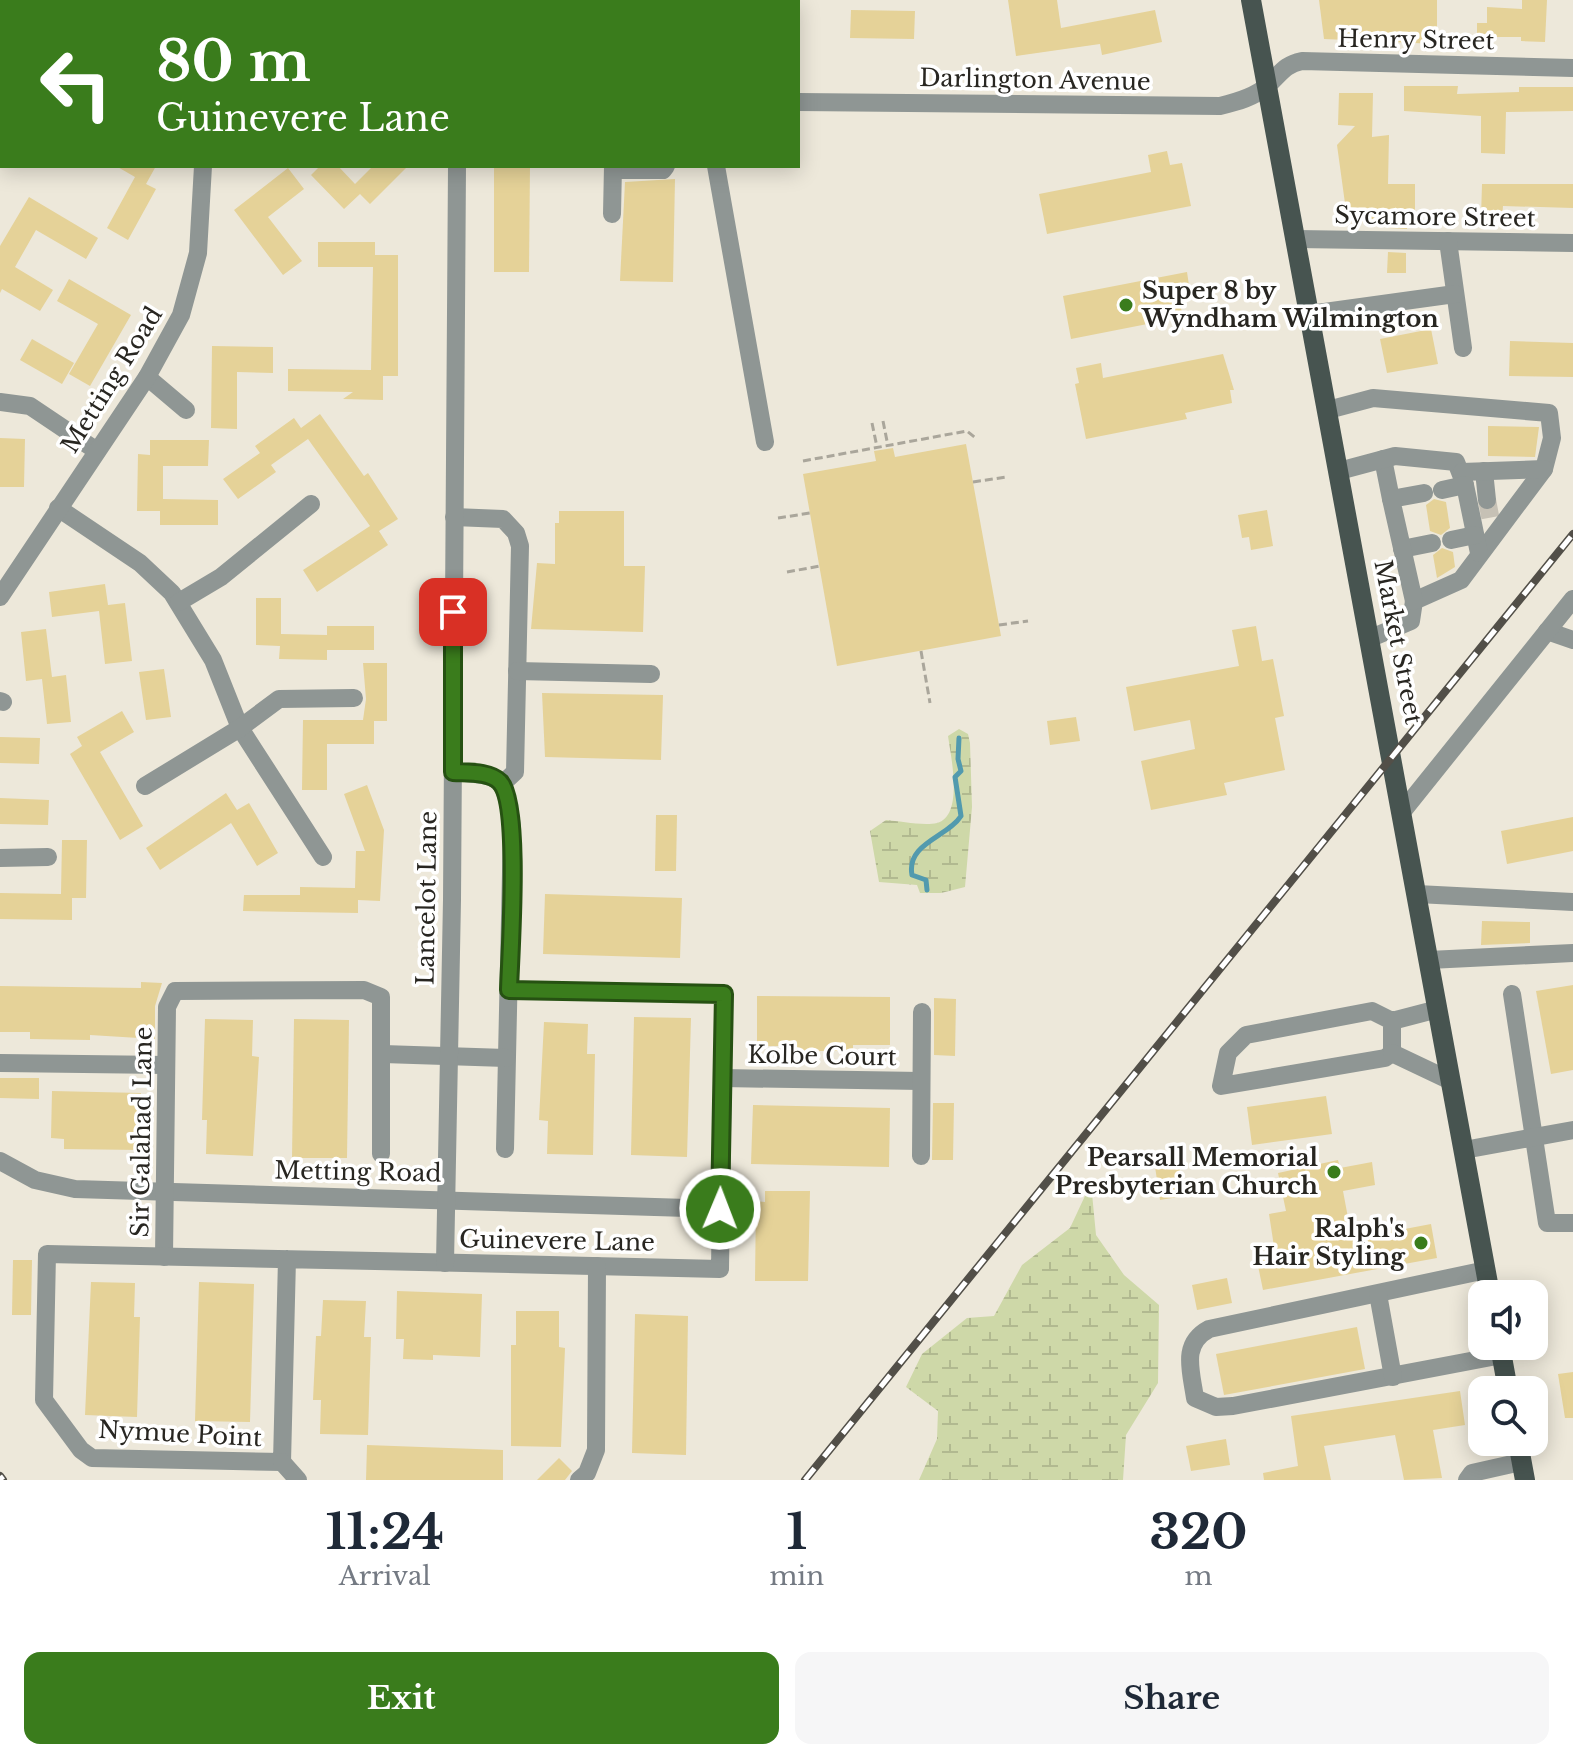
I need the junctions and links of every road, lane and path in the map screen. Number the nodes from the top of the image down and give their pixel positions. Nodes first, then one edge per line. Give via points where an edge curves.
1 (1251, 0) edge
2 (1573, 68) edge
3 (1267, 86) junction
4 (800, 102) edge
5 (203, 168) edge
6 (457, 168) edge
7 (613, 168) edge
8 (664, 168) edge
9 (716, 168) edge
10 (612, 214) dead end
11 (1296, 239) junction
12 (1448, 241) junction
13 (1573, 243) edge
14 (1455, 294) junction
15 (1310, 314) junction
16 (1463, 348) dead end
17 (147, 377) junction
18 (0, 402) edge
19 (186, 410) dead end
20 (1328, 410) junction
21 (883, 421) dead end
22 (872, 423) dead end
23 (977, 439) dead end
24 (765, 442) dead end
25 (888, 446) junction
26 (877, 447) junction
27 (97, 451) junction
28 (1383, 459) junction
29 (803, 461) dead end
30 (1544, 469) junction
31 (1339, 471) junction
32 (1484, 471) junction
33 (1006, 477) dead end
34 (1464, 479) junction
35 (973, 482) dead end
36 (1391, 499) junction
37 (1487, 500) tunnel mouth
38 (311, 504) dead end
39 (58, 508) junction
40 (810, 513) dead end
41 (454, 517) junction
42 (778, 518) dead end
43 (1484, 537) junction
44 (1451, 540) dead end
45 (1432, 543) dead end
46 (1402, 549) junction
47 (820, 566) dead end
48 (787, 572) dead end
49 (2, 591) edge
50 (1573, 599) edge
51 (1414, 601) junction
52 (179, 602) junction
53 (1028, 621) dead end
54 (999, 625) dead end
55 (1547, 631) junction
56 (1371, 638) junction
57 (1573, 640) edge
58 (921, 651) dead end
59 (517, 671) junction
60 (651, 674) dead end
61 (354, 698) dead end
62 (930, 703) dead end
63 (240, 728) junction
64 (453, 772) junction
65 (502, 784) junction
66 (145, 786) dead end
67 (1402, 812) junction
68 (48, 857) dead end
69 (323, 857) dead end
70 (0, 858) edge
71 (1417, 894) junction
72 (1573, 902) edge
73 (1573, 953) edge
74 (1429, 960) junction
75 (509, 990) junction
76 (1512, 994) dead end
77 (1438, 1009) junction
78 (922, 1012) dead end
79 (1392, 1021) junction
80 (1392, 1053) junction
81 (383, 1054) junction
82 (449, 1055) junction
83 (506, 1058) junction
84 (0, 1063) edge
85 (166, 1065) junction
86 (722, 1078) junction
87 (921, 1081) junction
88 (1451, 1081) junction
89 (1573, 1130) edge
90 (1534, 1137) junction
91 (505, 1149) dead end
92 (1464, 1150) junction
93 (381, 1154) dead end
94 (921, 1156) dead end
95 (0, 1161) edge
96 (166, 1191) junction
97 (447, 1198) junction
98 (720, 1209) junction
99 (1573, 1223) edge
100 (47, 1254) joint
101 (164, 1257) junction
102 (287, 1259) junction
103 (445, 1263) junction
104 (597, 1266) junction
105 (1486, 1270) junction
106 (1488, 1280) edge
107 (1378, 1294) junction
108 (1468, 1359) edge
109 (1393, 1377) junction
110 (1521, 1461) edge
111 (282, 1462) junction
112 (298, 1480) edge
113 (579, 1480) edge
114 (1467, 1480) edge

1 - 3 main road, Market Street
2 - 3 street, Henry Street via 1302,61 1287,64
3 - 4 street, Darlington Avenue via 1220,106
3 - 11 main road, Market Street
5 - 17 street, Metting Road via 191,288
6 - 41 street, Lancelot Lane
7 - 8 street
7 - 10 street
9 - 24 street
11 - 12 street, Sycamore Street
11 - 15 main road, Market Street
12 - 13 street, Sycamore Street
12 - 14 street
14 - 15 street
14 - 16 street
15 - 20 main road, Market Street
17 - 19 street
17 - 27 street, Metting Road
18 - 27 street via 30,406
20 - 30 street via 1373,398 1549,413 1552,438
20 - 31 main road, Market Street
21 - 25 path
22 - 26 path
23 - 25 path via 967,431
25 - 26 path
26 - 29 path
27 - 39 street, Metting Road
28 - 31 street
28 - 34 street via 1456,462
28 - 36 street
30 - 32 street
30 - 43 street
31 - 56 main road, Market Street
32 - 34 street
32 - 37 street
33 - 35 path
34 - 36 street
34 - 43 street
36 - 46 street
38 - 52 street via 221,577
39 - 49 street, Metting Road
39 - 52 street via 140,563
40 - 42 path
41 - 59 street via 495,517 516,533
41 - 64 street, Lancelot Lane
43 - 44 street
43 - 51 street via 1461,580
45 - 46 street
46 - 51 street
47 - 48 path
50 - 55 street
51 - 56 street via 1411,621
52 - 63 street via 213,660
53 - 54 path
55 - 57 street
55 - 67 street
56 - 67 main road, Market Street
58 - 62 path
59 - 60 street
59 - 65 street via 515,772
61 - 63 street via 279,699
63 - 66 street
63 - 69 street
64 - 65 street via 491,775
64 - 82 street, Lancelot Lane
65 - 75 street via 512,826
67 - 71 main road, Market Street
68 - 70 street
71 - 72 street
71 - 74 main road, Market Street
73 - 74 street
74 - 77 main road, Market Street
75 - 83 street
75 - 86 street, Guinevere Lane via 724,994
76 - 90 street
77 - 79 street
77 - 88 main road, Market Street
78 - 87 street
79 - 80 street
79 - 80 street via 1372,1011 1246,1035 1228,1053 1221,1086
80 - 88 street
81 - 82 street
81 - 85 street, Sir Galahad Lane via 381,997 364,990 175,991 167,1007
81 - 93 street, Sir Galahad Lane
82 - 83 street
82 - 97 street, Lancelot Lane
83 - 91 street
84 - 85 street
85 - 96 street, Sir Galahad Lane
86 - 87 street, Kolbe Court
86 - 98 street, Guinevere Lane
87 - 94 street
88 - 92 main road, Market Street
89 - 90 street
90 - 92 street
90 - 99 street via 1547,1223
92 - 105 main road, Market Street
95 - 96 street, Metting Road via 35,1180 75,1189
96 - 97 street, Metting Road
96 - 101 street, Sir Galahad Lane
97 - 98 street, Metting Road
97 - 103 street, Lancelot Lane
98 - 104 street, Guinevere Lane via 720,1269
100 - 101 street, Guinevere Lane
100 - 111 street, Nymue Point via 44,1400 81,1450 92,1458
101 - 102 street, Guinevere Lane
102 - 103 street, Guinevere Lane
102 - 111 street, Nymue Point
103 - 104 street, Guinevere Lane
104 - 113 street via 596,1450
105 - 106 main road, Market Street
105 - 107 street
107 - 109 street
107 - 109 street via 1195,1336 1189,1351 1195,1398 1216,1407 1233,1406
108 - 109 street
110 - 114 street via 1472,1473
111 - 112 street

